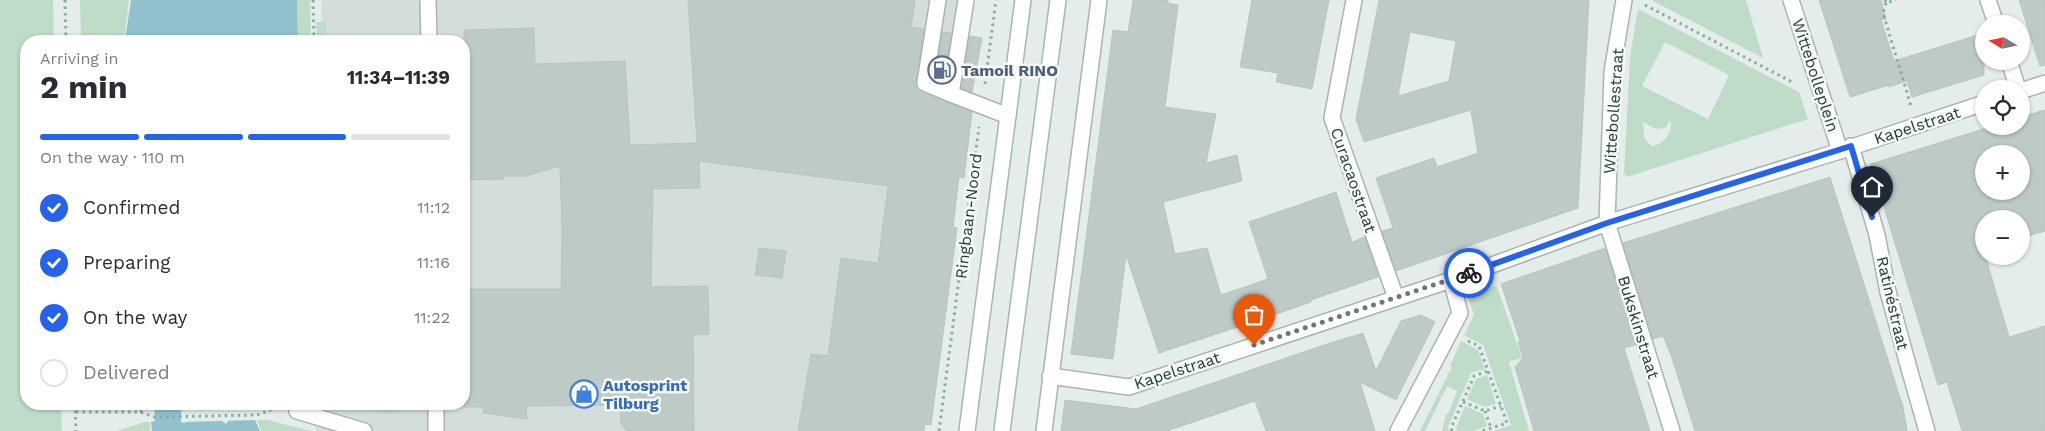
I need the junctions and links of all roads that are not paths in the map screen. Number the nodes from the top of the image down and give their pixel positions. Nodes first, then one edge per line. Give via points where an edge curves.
1 (428, 0) edge
2 (938, 0) edge
3 (966, 0) edge
4 (1023, 0) edge
5 (1058, 0) edge
6 (1100, 0) edge
7 (1354, 0) edge
8 (1624, 0) edge
9 (1791, 0) edge
10 (1988, 0) edge
11 (1993, 15) edge
12 (429, 35) edge
13 (2045, 83) edge
14 (2030, 88) edge
15 (951, 94) junction
16 (1975, 106) edge
17 (1008, 116) junction
18 (1846, 148) junction
19 (1607, 223) junction
20 (1451, 280) junction
21 (1396, 298) junction
22 (1050, 376) junction
23 (298, 410) edge
24 (436, 410) edge
25 (359, 431) edge
26 (436, 431) edge
27 (967, 431) edge
28 (1002, 431) edge
29 (1044, 431) edge
30 (1398, 431) edge
31 (1672, 431) edge
32 (1927, 431) edge

1 - 12 street
2 - 15 street via 925,83
3 - 15 street
4 - 17 street, Ringbaan-Noord
5 - 28 street
6 - 22 street
7 - 21 street, Curacaostraat via 1332,118
8 - 19 street, Wittebollestraat via 1612,72
9 - 18 street, Wittebolleplein
10 - 11 street
13 - 14 street
15 - 17 street
16 - 18 street, Kapelstraat
17 - 27 street, Ringbaan-Noord
18 - 19 street, Kapelstraat
18 - 32 street, Ratinéstraat via 1877,235 1888,292
19 - 20 street, Kapelstraat
19 - 31 street, Bukskinstraat
20 - 21 street, Kapelstraat
20 - 30 street via 1460,313
21 - 22 street, Kapelstraat via 1129,387
22 - 29 street
23 - 25 street
24 - 26 street

